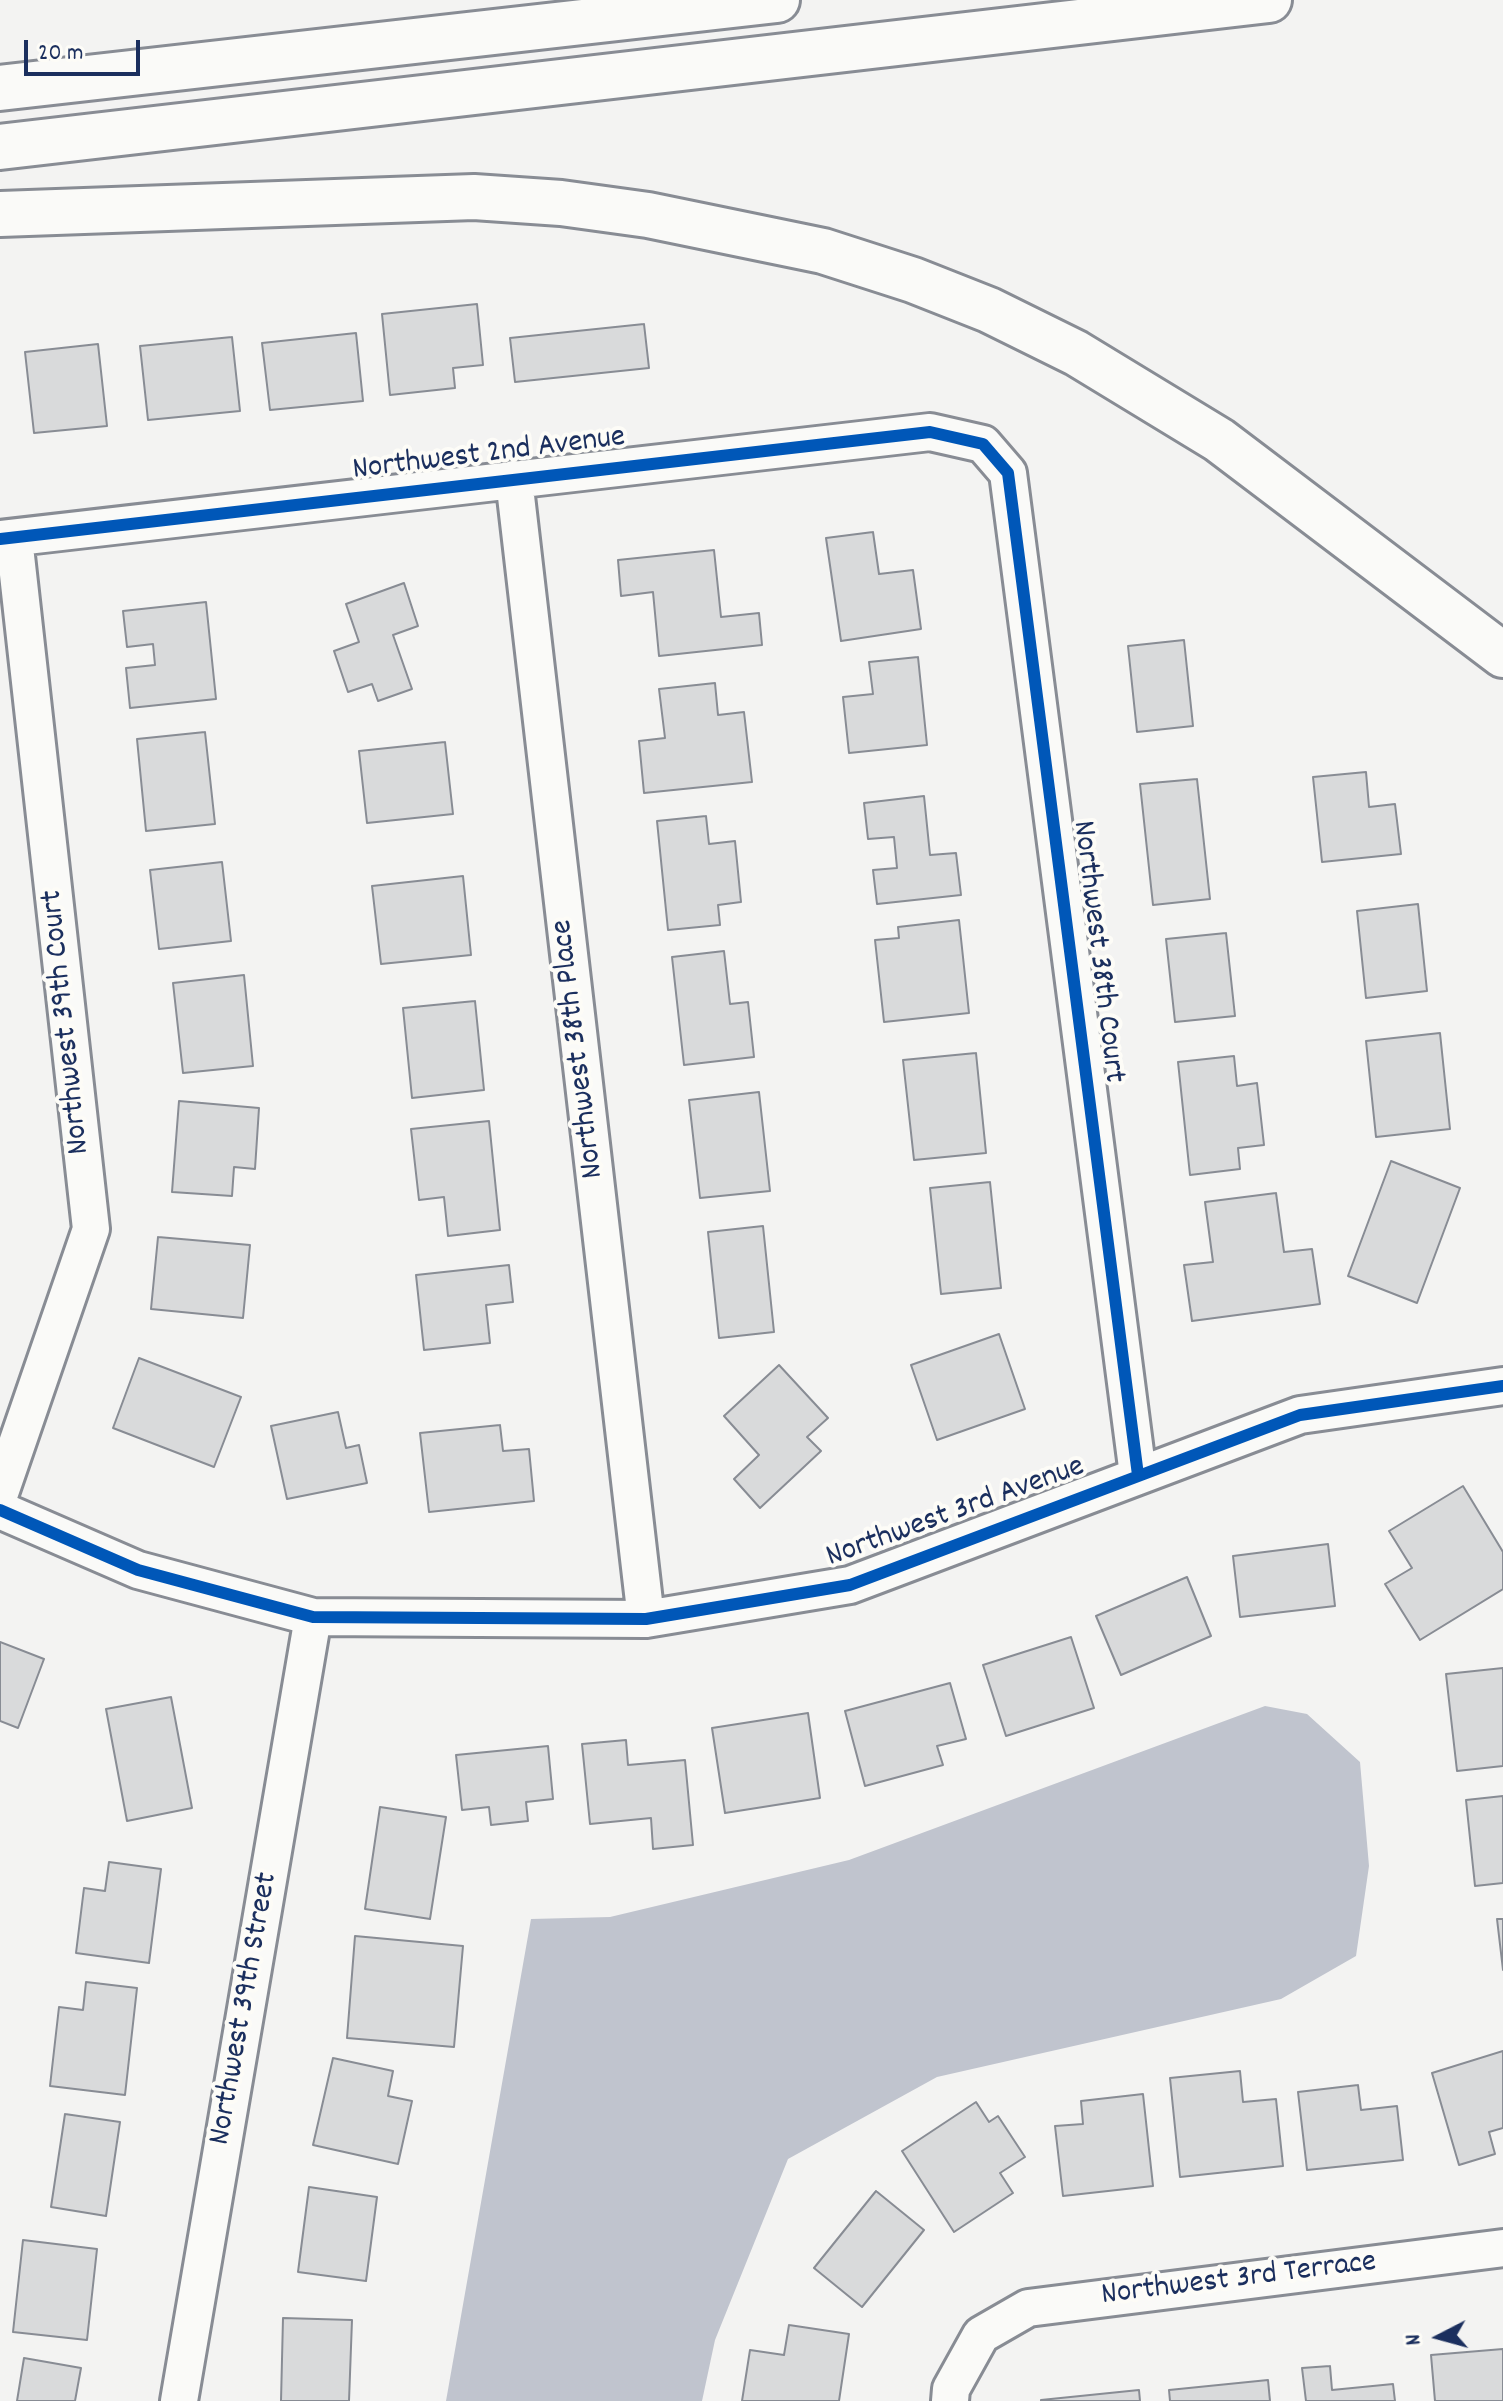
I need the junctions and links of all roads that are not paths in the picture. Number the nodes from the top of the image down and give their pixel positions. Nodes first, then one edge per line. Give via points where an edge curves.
1 (777, 0) edge
2 (1269, 0) edge
3 (0, 88) edge
4 (0, 147) edge
5 (0, 214) edge
6 (983, 444) joint
7 (514, 479) junction
8 (7, 538) edge
9 (1503, 655) edge
10 (1503, 1386) edge
11 (1138, 1475) junction
12 (0, 1493) edge
13 (0, 1510) edge
14 (313, 1617) junction
15 (646, 1619) junction
16 (1503, 2248) edge
17 (179, 2401) edge
18 (950, 2401) edge

1 - 3 highway
2 - 4 highway
5 - 9 highway via 474,197 648,215 823,251 977,305 1076,353 1219,440
6 - 7 street, Northwest 2nd Avenue via 930,432
6 - 11 street, Northwest 38th Court via 1008,473
7 - 8 street, Northwest 2nd Avenue
7 - 15 street, Northwest 38th Place
8 - 12 street, Northwest 39th Court via 91,1229
10 - 11 street, Northwest 3rd Avenue via 1300,1415
11 - 15 street, Northwest 3rd Avenue via 850,1585
13 - 14 street, Northwest 3rd Avenue via 138,1570
14 - 15 street, Northwest 3rd Avenue
14 - 17 street, Northwest 39th Street
16 - 18 street, Northwest 3rd Terrace via 1028,2308 981,2335 951,2389

